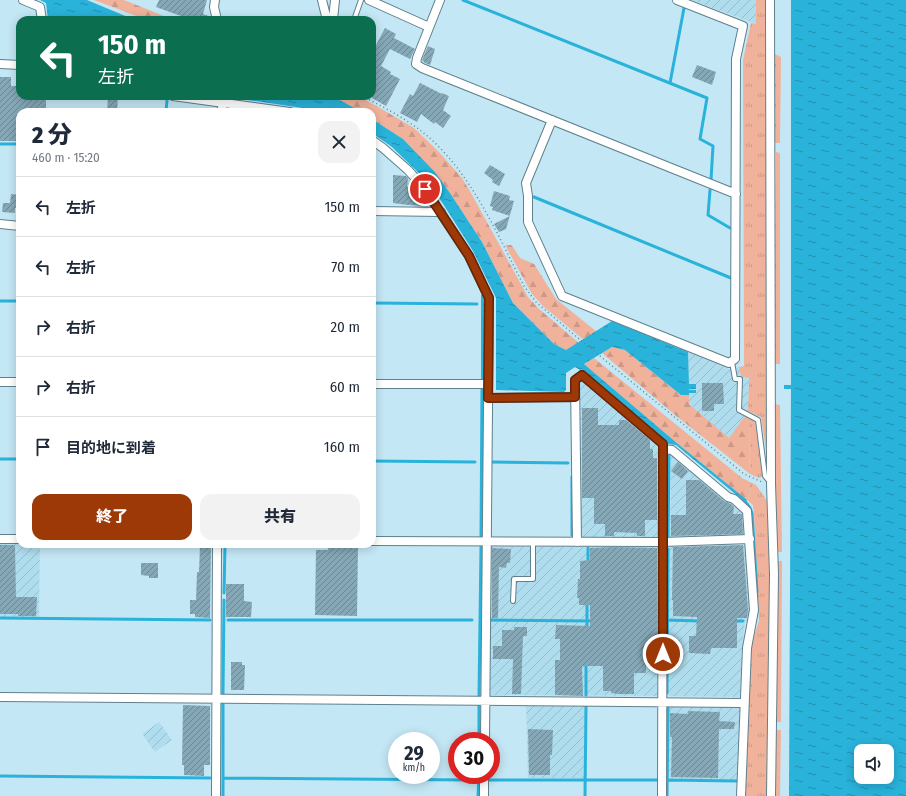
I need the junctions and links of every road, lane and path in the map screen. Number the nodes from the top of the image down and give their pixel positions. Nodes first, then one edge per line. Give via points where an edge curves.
1 (23, 0) edge
2 (215, 0) edge
3 (322, 0) edge
4 (335, 0) edge
5 (361, 0) edge
6 (369, 0) edge
7 (440, 0) edge
8 (677, 0) edge
9 (770, 0) edge
10 (41, 16) edge
11 (216, 16) edge
12 (326, 16) edge
13 (334, 16) edge
14 (355, 16) edge
15 (429, 27) junction
16 (0, 64) edge
17 (16, 65) edge
18 (227, 100) edge
19 (370, 100) edge
20 (269, 108) edge
21 (552, 120) junction
22 (376, 143) edge
23 (736, 194) junction
24 (376, 211) edge
25 (441, 212) junction
26 (0, 224) edge
27 (16, 226) edge
28 (732, 362) junction
29 (0, 382) edge
30 (16, 382) edge
31 (376, 384) edge
32 (488, 384) junction
33 (575, 397) junction
34 (488, 398) junction
35 (663, 449) junction
36 (771, 484) junction
37 (0, 539) edge
38 (16, 539) edge
39 (750, 540) junction
40 (376, 541) edge
41 (487, 542) junction
42 (533, 542) junction
43 (577, 542) junction
44 (662, 542) junction
45 (217, 548) edge
46 (513, 601) dead end
47 (1, 697) edge
48 (216, 699) junction
49 (485, 700) junction
50 (663, 701) junction
51 (743, 703) junction
52 (485, 732) edge
53 (484, 784) edge
54 (216, 796) edge
55 (484, 796) edge
56 (662, 796) edge
57 (740, 796) edge
58 (771, 796) edge

1 - 10 street via 40,7
2 - 11 street
3 - 12 street
4 - 13 street
5 - 14 lane
6 - 15 street
7 - 15 street
8 - 23 street via 743,26 736,59
9 - 36 street
15 - 21 street via 416,64
16 - 17 street
18 - 20 street
19 - 36 path via 433,141 466,179 524,286 536,302 744,474 759,482
21 - 23 street
21 - 28 street via 526,183 528,222 562,296 729,363
22 - 25 street via 408,170
23 - 28 street via 736,359
24 - 25 street
25 - 32 street via 469,256 489,298
26 - 27 street
28 - 36 lane via 735,379 740,379 739,410 758,420 765,476
29 - 30 street
31 - 32 street
32 - 34 street
33 - 34 street
33 - 35 street via 575,380 582,375 663,444
33 - 43 street
34 - 41 street
35 - 39 street via 672,450 747,511
35 - 44 street
36 - 58 street via 774,574
37 - 38 street
39 - 44 street
39 - 51 street via 754,610 746,648
40 - 41 street
41 - 42 street
41 - 49 street
42 - 43 street
42 - 46 lane via 533,579 514,579
43 - 44 street
44 - 50 street
45 - 48 street
47 - 48 street
48 - 49 street
48 - 54 street
49 - 50 street
49 - 52 street
50 - 51 street
50 - 56 street
51 - 57 street
53 - 55 street

